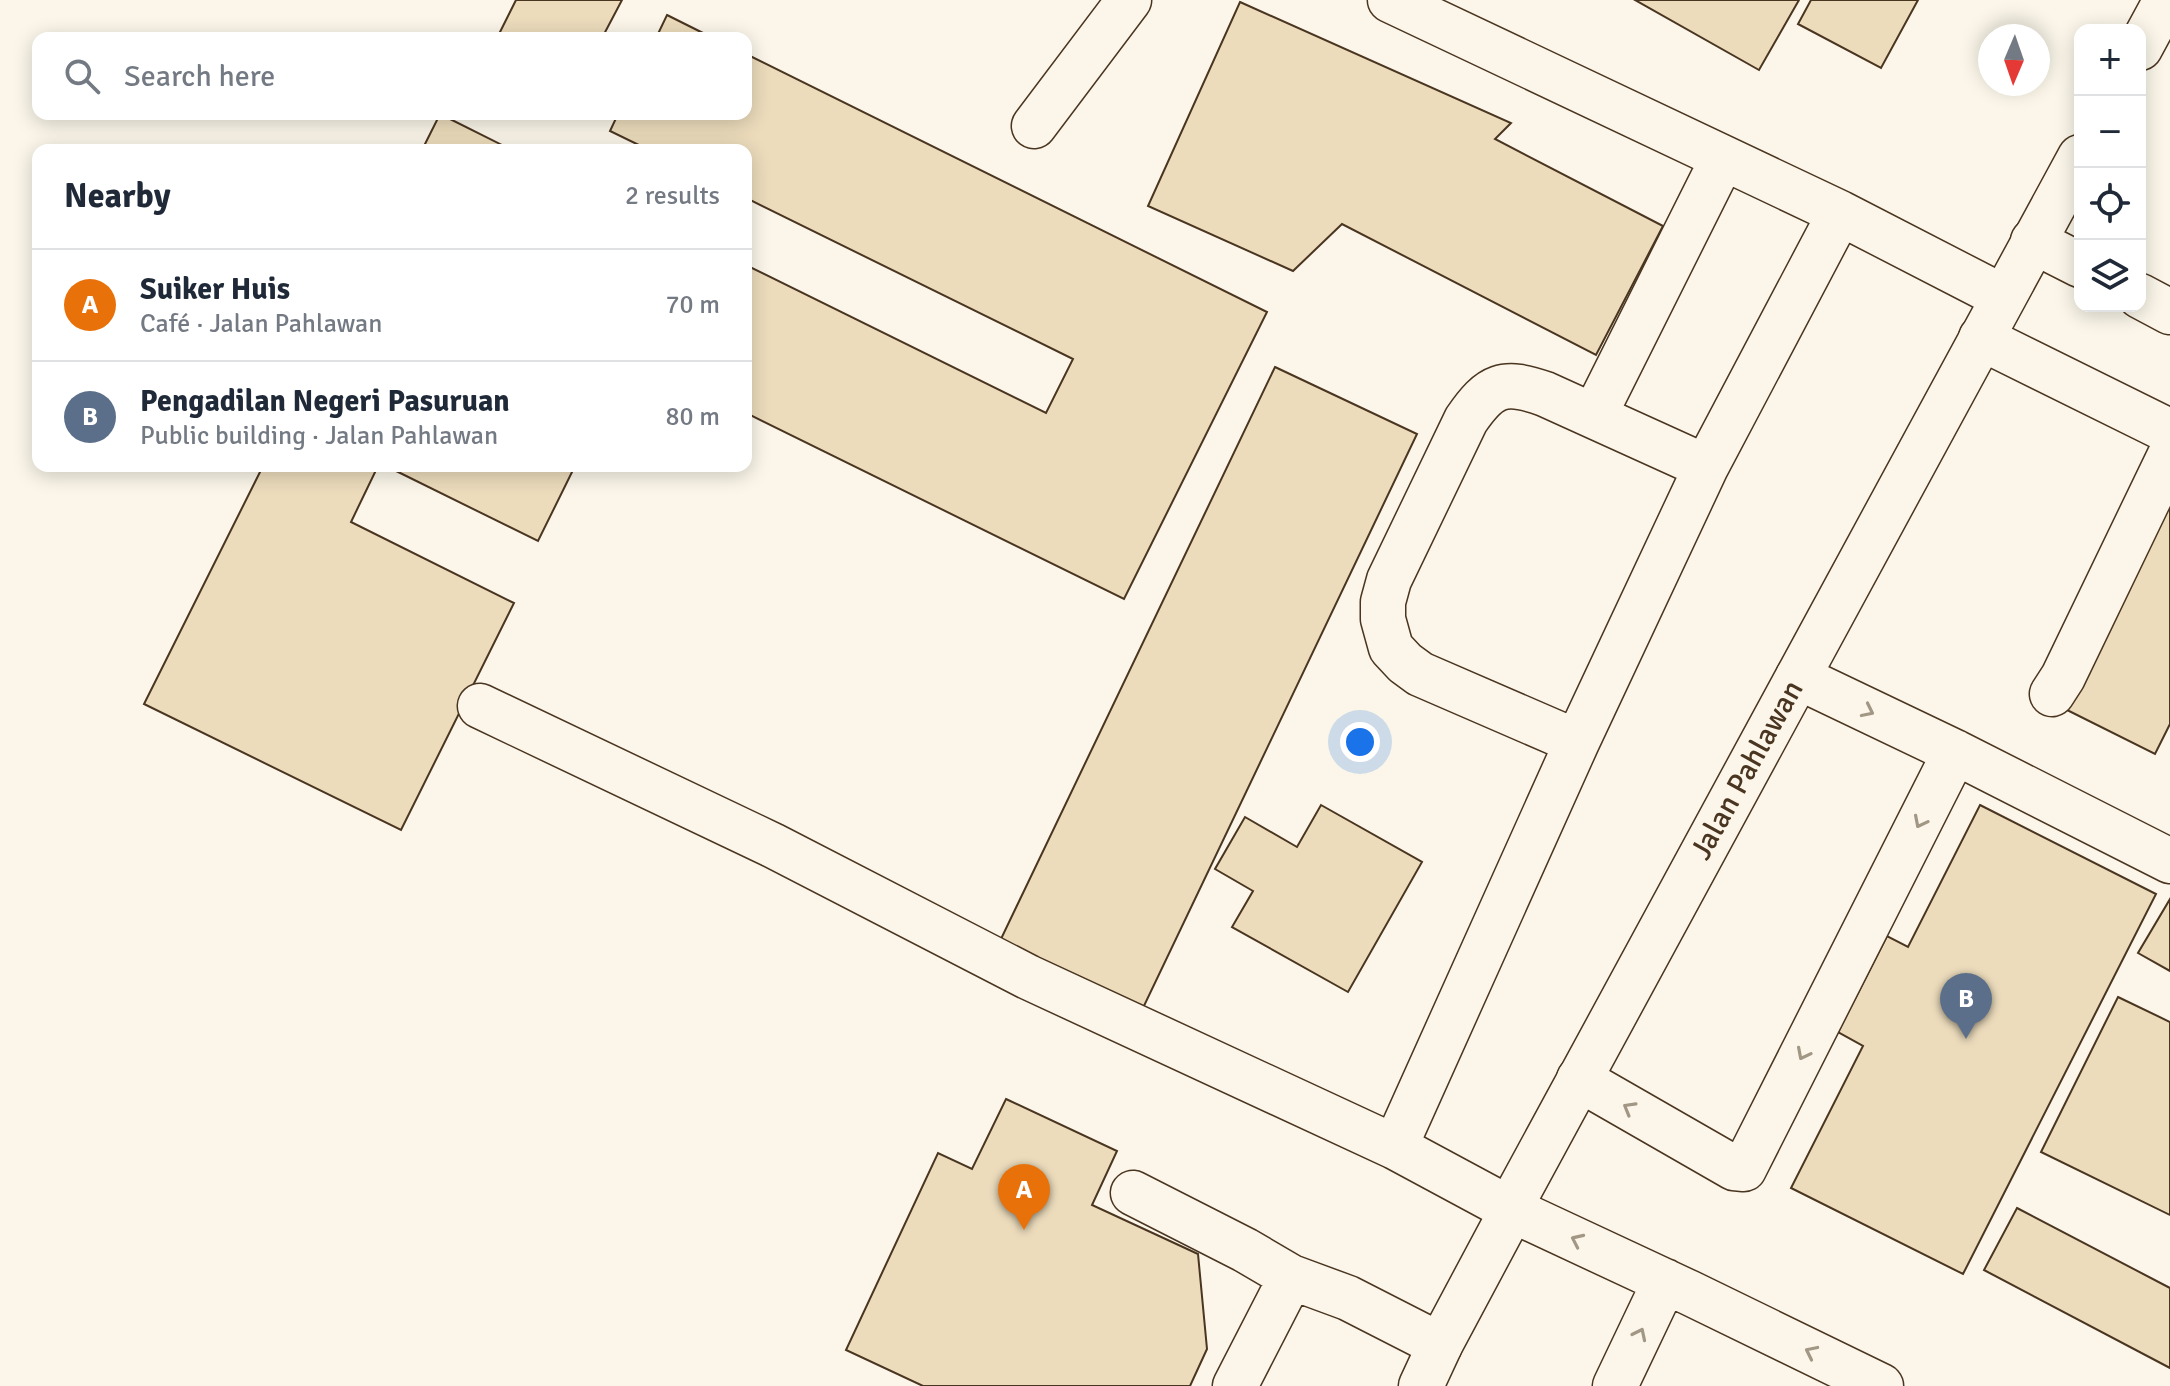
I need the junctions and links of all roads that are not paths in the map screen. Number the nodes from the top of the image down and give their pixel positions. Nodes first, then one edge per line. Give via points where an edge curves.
1 (1129, 0) edge
2 (1390, 0) edge
3 (2166, 0) edge
4 (2146, 37) edge
5 (1034, 126) dead end
6 (1723, 158) junction
7 (2074, 168) edge
8 (1840, 213) junction
9 (2033, 241) junction
10 (2074, 262) edge
11 (2003, 297) junction
12 (2146, 299) edge
13 (2170, 312) edge
14 (1981, 338) junction
15 (1594, 416) junction
16 (2170, 434) edge
17 (2170, 455) edge
18 (1706, 467) junction
19 (1798, 677) junction
20 (2052, 694) dead end
21 (480, 706) dead end
22 (1577, 742) junction
23 (1955, 752) junction
24 (2170, 861) edge
25 (1579, 1079) junction
26 (1395, 1147) junction
27 (1133, 1193) dead end
28 (1512, 1210) junction
29 (1291, 1277) junction
30 (1665, 1281) junction
31 (1440, 1345) junction
32 (1235, 1386) edge
33 (1421, 1386) edge
34 (1615, 1386) edge
35 (1881, 1386) edge

1 - 5 main road
2 - 6 main road
3 - 4 main road
6 - 8 main road
6 - 15 main road
7 - 9 main road, Jalan Pahlawan
8 - 11 main road
8 - 18 main road
9 - 10 main road
9 - 11 main road, Jalan Pahlawan
11 - 14 main road, Jalan Pahlawan
12 - 13 main road
14 - 16 main road
14 - 19 main road, Jalan Pahlawan
15 - 18 main road
15 - 22 main road via 1526,388 1489,392 1466,420 1383,602 1391,648 1420,674
17 - 20 main road
18 - 22 main road
19 -> 23 main road
19 - 25 main road, Jalan Pahlawan
21 - 26 main road via 772,845 1028,977
22 - 26 main road
23 - 24 main road
23 -> 25 main road via 1744,1169
25 - 28 main road, Jalan Pahlawan
26 - 28 main road
27 - 29 main road
30 -> 28 main road
28 - 31 main road, Jalan Pahlawan
29 - 31 main road via 1348,1298
29 - 32 main road
34 -> 30 main road
35 -> 30 main road
31 - 33 main road, Jalan Pahlawan

